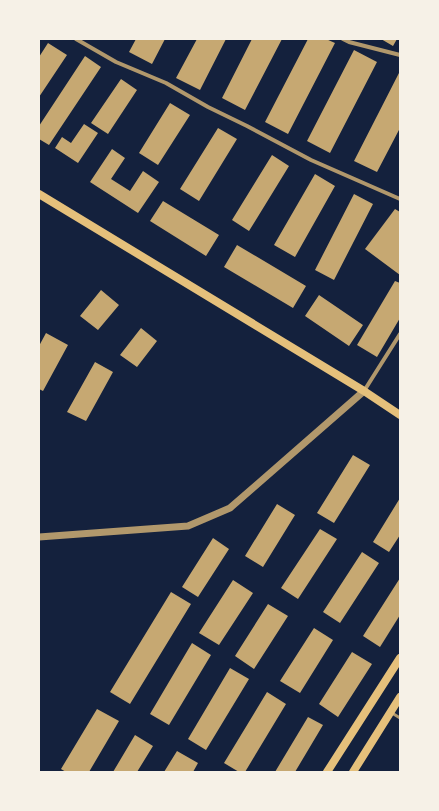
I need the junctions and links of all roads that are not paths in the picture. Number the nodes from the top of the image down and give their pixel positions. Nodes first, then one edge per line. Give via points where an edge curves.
1 (76, 39) edge
2 (343, 39) edge
3 (400, 55) edge
4 (39, 194) edge
5 (400, 199) edge
6 (400, 334) edge
7 (364, 391) junction
8 (400, 415) edge
9 (39, 537) edge
10 (400, 658) edge
11 (400, 697) edge
12 (391, 712) junction
13 (400, 718) edge
14 (327, 772) edge
15 (353, 772) edge

1 - 5 street via 116,62 166,83 312,160
2 - 3 street
4 - 7 main road
6 - 7 street
7 - 8 main road
7 - 9 street via 230,508 188,526
10 - 14 main road
11 - 12 main road
12 - 13 lane
12 - 15 main road

